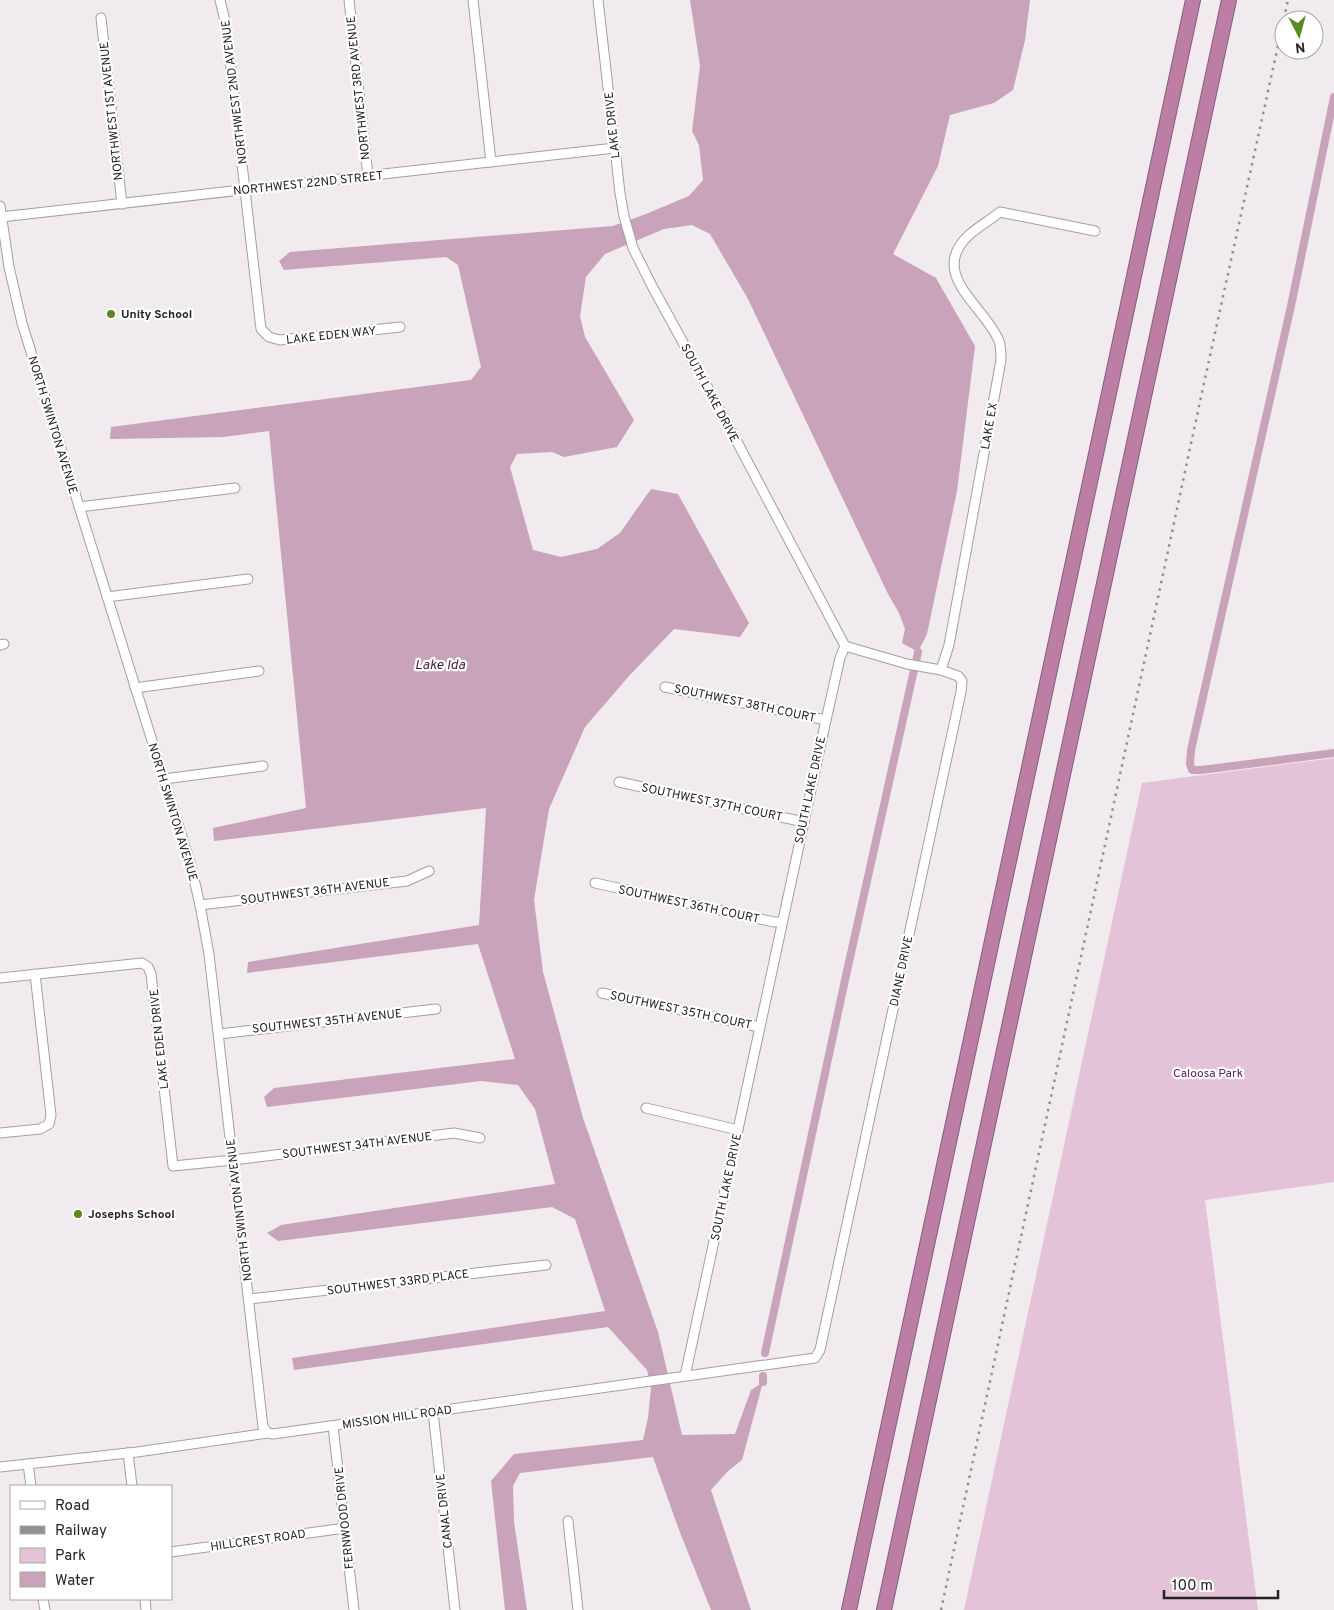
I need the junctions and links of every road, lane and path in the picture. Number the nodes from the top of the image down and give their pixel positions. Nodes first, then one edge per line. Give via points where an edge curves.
1 (220, 0) edge
2 (349, 0) edge
3 (473, 0) edge
4 (598, 0) edge
5 (1194, 0) edge
6 (1229, 0) edge
7 (101, 18) dead end
8 (614, 148) junction
9 (491, 162) junction
10 (368, 176) junction
11 (245, 190) junction
12 (122, 204) junction
13 (0, 206) edge
14 (1, 217) junction
15 (1095, 232) dead end
16 (633, 248) joint
17 (400, 327) dead end
18 (264, 334) joint
19 (235, 488) dead end
20 (79, 507) junction
21 (248, 579) dead end
22 (107, 597) junction
23 (845, 646) junction
24 (941, 670) junction
25 (259, 672) dead end
26 (665, 687) dead end
27 (136, 688) junction
28 (826, 720) junction
29 (263, 766) dead end
30 (164, 779) junction
31 (620, 782) dead end
32 (804, 822) junction
33 (428, 871) dead end
34 (596, 883) dead end
35 (200, 904) junction
36 (782, 922) junction
37 (35, 974) junction
38 (0, 978) edge
39 (602, 993) dead end
40 (436, 1009) dead end
41 (759, 1027) junction
42 (219, 1034) junction
43 (646, 1108) dead end
44 (738, 1130) junction
45 (0, 1133) edge
46 (480, 1138) dead end
47 (233, 1160) junction
48 (546, 1265) dead end
49 (249, 1299) junction
50 (793, 1362) joint
51 (684, 1376) junction
52 (434, 1412) junction
53 (333, 1426) junction
54 (268, 1433) junction
55 (128, 1453) junction
56 (28, 1464) junction
57 (0, 1467) edge
58 (30, 1485) edge
59 (132, 1485) edge
60 (568, 1521) dead end
61 (345, 1528) junction
62 (172, 1552) edge
63 (354, 1610) edge
64 (455, 1610) edge
65 (578, 1610) edge
66 (849, 1610) edge
67 (884, 1610) edge

1 - 11 street, NORTHWEST 2ND AVENUE via 226,25
2 - 10 street, NORTHWEST 3RD AVENUE
3 - 9 street
4 - 8 street, LAKE DRIVE
5 - 66 highway
6 - 67 highway
7 - 12 street, NORTHWEST 1ST AVENUE
8 - 9 street, NORTHWEST 22ND STREET
8 - 16 street, LAKE DRIVE via 624,216
9 - 10 street, NORTHWEST 22ND STREET
10 - 11 street, NORTHWEST 22ND STREET
11 - 12 street, NORTHWEST 22ND STREET
11 - 18 street, NORTHWEST 2ND AVENUE via 260,323
12 - 14 street, NORTHWEST 22ND STREET
13 - 14 street, NORTH SWINTON AVENUE
14 - 20 street, NORTH SWINTON AVENUE via 22,323
15 - 24 street, LAKE EX via 1000,212 969,235 954,260 958,282 998,339 1001,360 949,645
16 - 23 street, SOUTH LAKE DRIVE
17 - 18 street, LAKE EDEN WAY via 280,340
19 - 20 street
20 - 22 street, NORTH SWINTON AVENUE
21 - 22 street
22 - 27 street, NORTH SWINTON AVENUE
23 - 24 street, DIANE DRIVE
23 - 28 street, SOUTH LAKE DRIVE
24 - 50 street, DIANE DRIVE via 958,676 962,681 959,702 820,1350 815,1358
25 - 27 street
26 - 28 street, SOUTHWEST 38TH COURT
27 - 30 street, NORTH SWINTON AVENUE
28 - 32 street, SOUTH LAKE DRIVE
29 - 30 street
30 - 35 street, NORTH SWINTON AVENUE
31 - 32 street, SOUTHWEST 37TH COURT
32 - 36 street, SOUTH LAKE DRIVE
33 - 35 street, SOUTHWEST 36TH AVENUE via 407,881
34 - 36 street, SOUTHWEST 36TH COURT
35 - 42 street, NORTH SWINTON AVENUE
36 - 41 street, SOUTH LAKE DRIVE
37 - 38 street, LAKE EDEN DRIVE
37 - 45 street via 51,1115 49,1124 40,1129
37 - 47 street, LAKE EDEN DRIVE via 142,963 148,967 152,974 173,1166
39 - 41 street, SOUTHWEST 35TH COURT
40 - 42 street, SOUTHWEST 35TH AVENUE
41 - 44 street, SOUTH LAKE DRIVE
42 - 47 street, NORTH SWINTON AVENUE
43 - 44 street
44 - 51 street, SOUTH LAKE DRIVE
46 - 47 street, SOUTHWEST 34TH AVENUE via 454,1133
47 - 49 street, NORTH SWINTON AVENUE
48 - 49 street, SOUTHWEST 33RD PLACE
49 - 54 street, NORTH SWINTON AVENUE via 263,1427
50 - 51 street, MISSION HILL ROAD
51 - 52 street, MISSION HILL ROAD
52 - 53 street, MISSION HILL ROAD
52 - 64 street, CANAL DRIVE
53 - 54 street, MISSION HILL ROAD
53 - 61 street, FERNWOOD DRIVE
54 - 55 street, MISSION HILL ROAD
55 - 56 street, MISSION HILL ROAD
55 - 59 street
56 - 57 street, MISSION HILL ROAD
56 - 58 street
60 - 65 street
61 - 62 street, HILLCREST ROAD
61 - 63 street, FERNWOOD DRIVE

